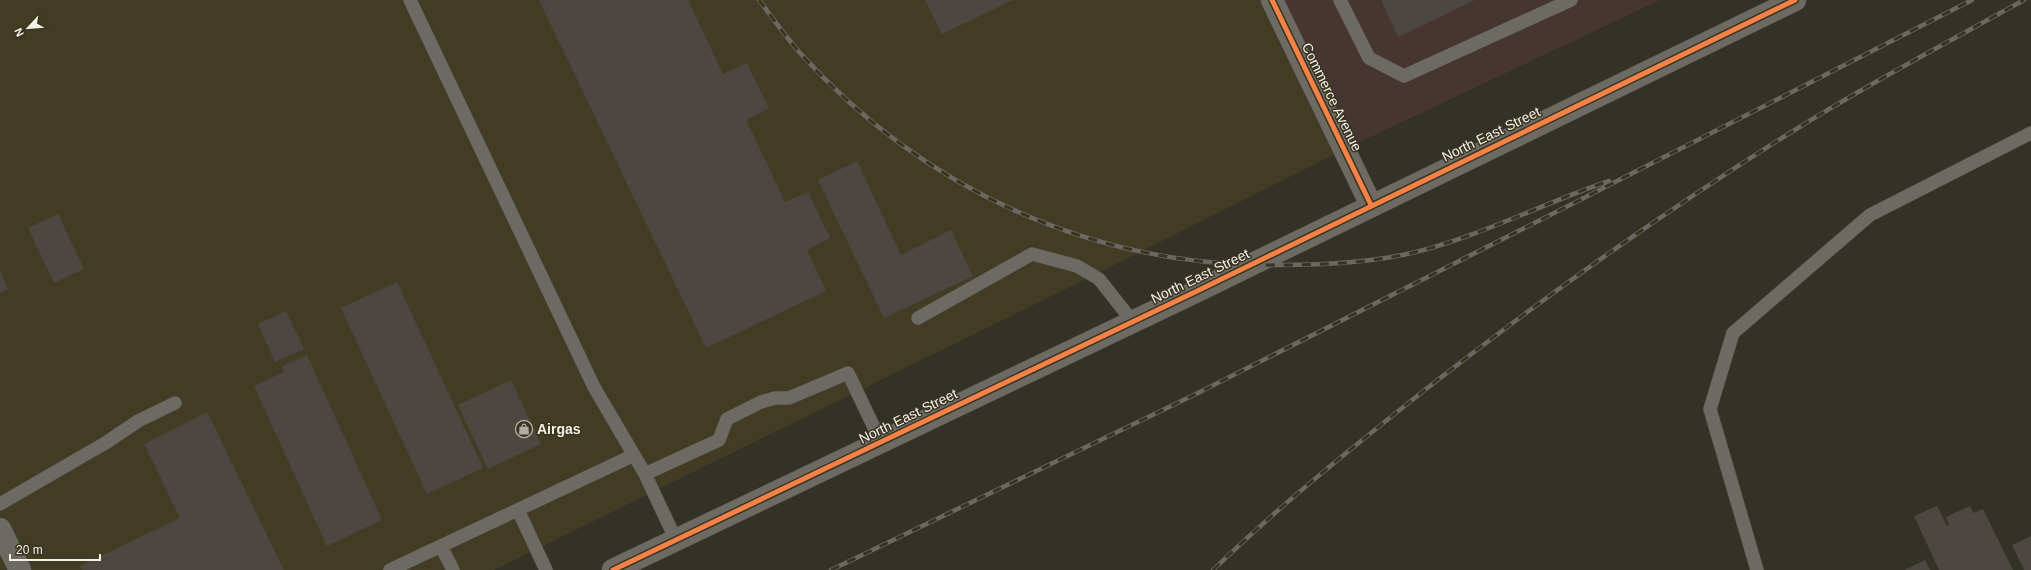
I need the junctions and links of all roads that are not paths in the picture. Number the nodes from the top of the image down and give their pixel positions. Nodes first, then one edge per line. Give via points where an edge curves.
1 (410, 0) edge
2 (1272, 0) edge
3 (1340, 0) edge
4 (1570, 0) edge
5 (1795, 0) edge
6 (2031, 133) edge
7 (1371, 205) junction
8 (918, 318) dead end
9 (1133, 322) junction
10 (175, 402) dead end
11 (881, 442) junction
12 (634, 455) junction
13 (646, 474) junction
14 (0, 504) edge
15 (518, 510) junction
16 (2, 539) edge
17 (676, 540) junction
18 (442, 546) junction
19 (20, 570) edge
20 (390, 570) edge
21 (452, 570) edge
22 (546, 570) edge
23 (613, 570) edge
24 (1757, 570) edge

1 - 12 lane via 594,387
2 - 7 main road, Commerce Avenue
3 - 4 lane via 1369,58 1404,76
5 - 7 main road, North East Street
6 - 24 lane via 1870,215 1733,333 1710,409
7 - 9 main road, North East Street
8 - 9 lane via 1032,254 1077,266 1099,279
9 - 11 main road, North East Street
10 - 14 lane via 138,421 107,442
11 - 13 lane via 848,373 789,398 761,402 727,419 719,440
11 - 17 main road, North East Street
12 - 13 lane
12 - 15 lane
13 - 17 lane
15 - 18 lane
15 - 22 lane
16 - 19 main road
17 - 23 main road, North East Street
18 - 20 lane
18 - 21 lane

